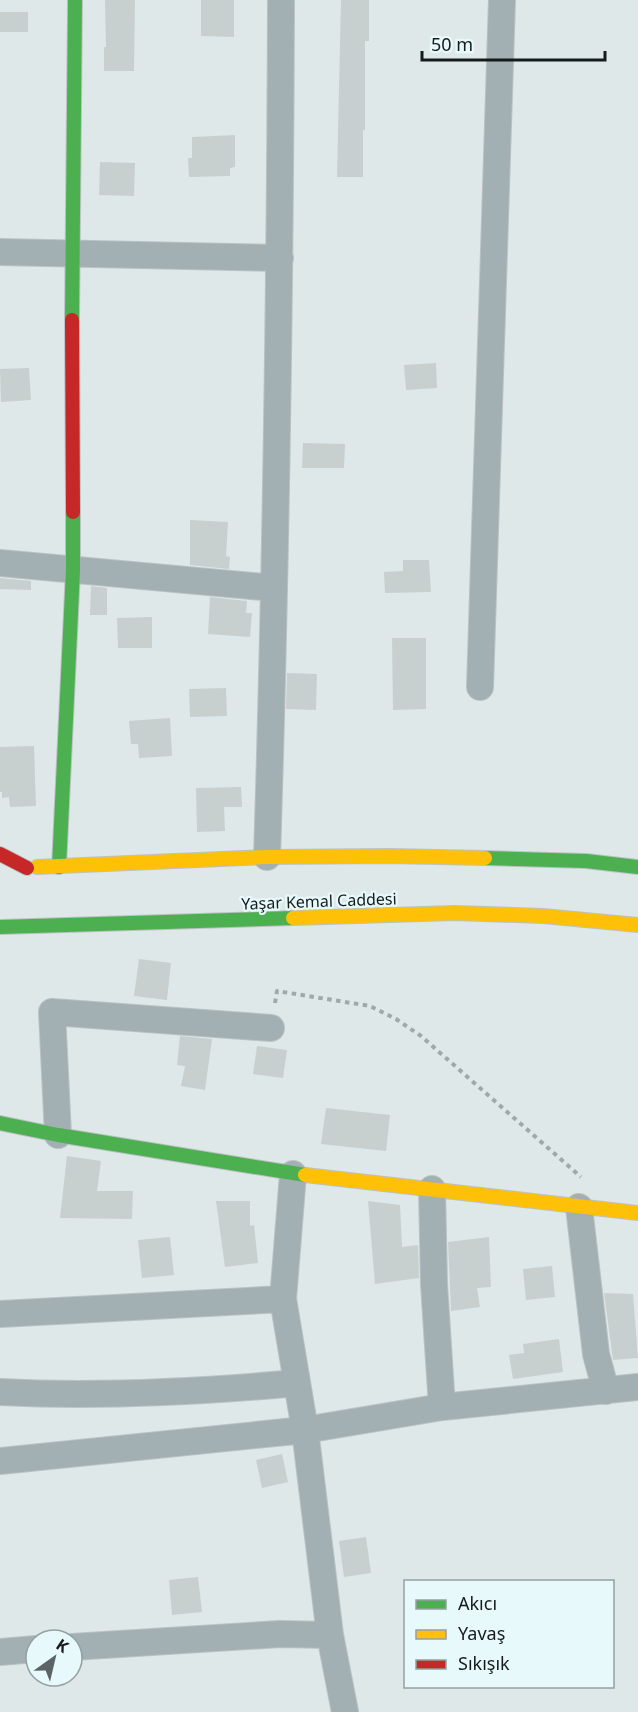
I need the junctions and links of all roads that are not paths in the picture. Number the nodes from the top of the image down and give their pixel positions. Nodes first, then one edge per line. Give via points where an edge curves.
1 (75, 0) edge
2 (281, 0) edge
3 (502, 0) edge
4 (0, 252) edge
5 (72, 254) junction
6 (280, 258) junction
7 (0, 563) edge
8 (73, 570) junction
9 (274, 588) junction
10 (480, 687) dead end
11 (0, 854) edge
12 (267, 856) junction
13 (59, 867) junction
14 (638, 867) edge
15 (0, 868) edge
16 (27, 868) junction
17 (638, 925) edge
18 (0, 927) edge
19 (271, 1028) road end
20 (0, 1123) edge
21 (58, 1135) junction
22 (293, 1174) junction
23 (432, 1189) junction
24 (579, 1207) junction
25 (638, 1213) edge
26 (283, 1299) junction
27 (0, 1314) edge
28 (297, 1383) junction
29 (638, 1387) edge
30 (606, 1391) junction
31 (0, 1392) edge
32 (442, 1407) junction
33 (305, 1430) junction
34 (0, 1461) edge
35 (330, 1635) junction
36 (84, 1646) edge
37 (24, 1650) edge
38 (0, 1652) edge
39 (345, 1712) edge

1 - 5 street
2 - 6 street
3 - 10 street
4 - 5 street
5 - 6 street
5 - 8 street
6 - 9 street
7 - 8 street
8 - 9 street
8 - 13 street
9 - 12 street
11 - 16 street
12 - 13 street
12 - 14 street via 586,861
13 - 16 street
15 - 16 street
17 - 18 street, Yaşar Kemal Caddesi via 455,913
19 - 21 street via 52,1012
20 - 21 street
21 - 22 street
22 - 23 street
22 - 26 street
23 - 24 street
23 - 32 street
24 - 25 street
24 - 30 street via 596,1354
26 - 27 street
26 - 28 street
28 - 31 street via 161,1393
28 - 33 street
29 - 30 street
30 - 32 street
32 - 33 street
33 - 34 street
33 - 35 street
35 - 36 street
35 - 39 street
37 - 38 street

